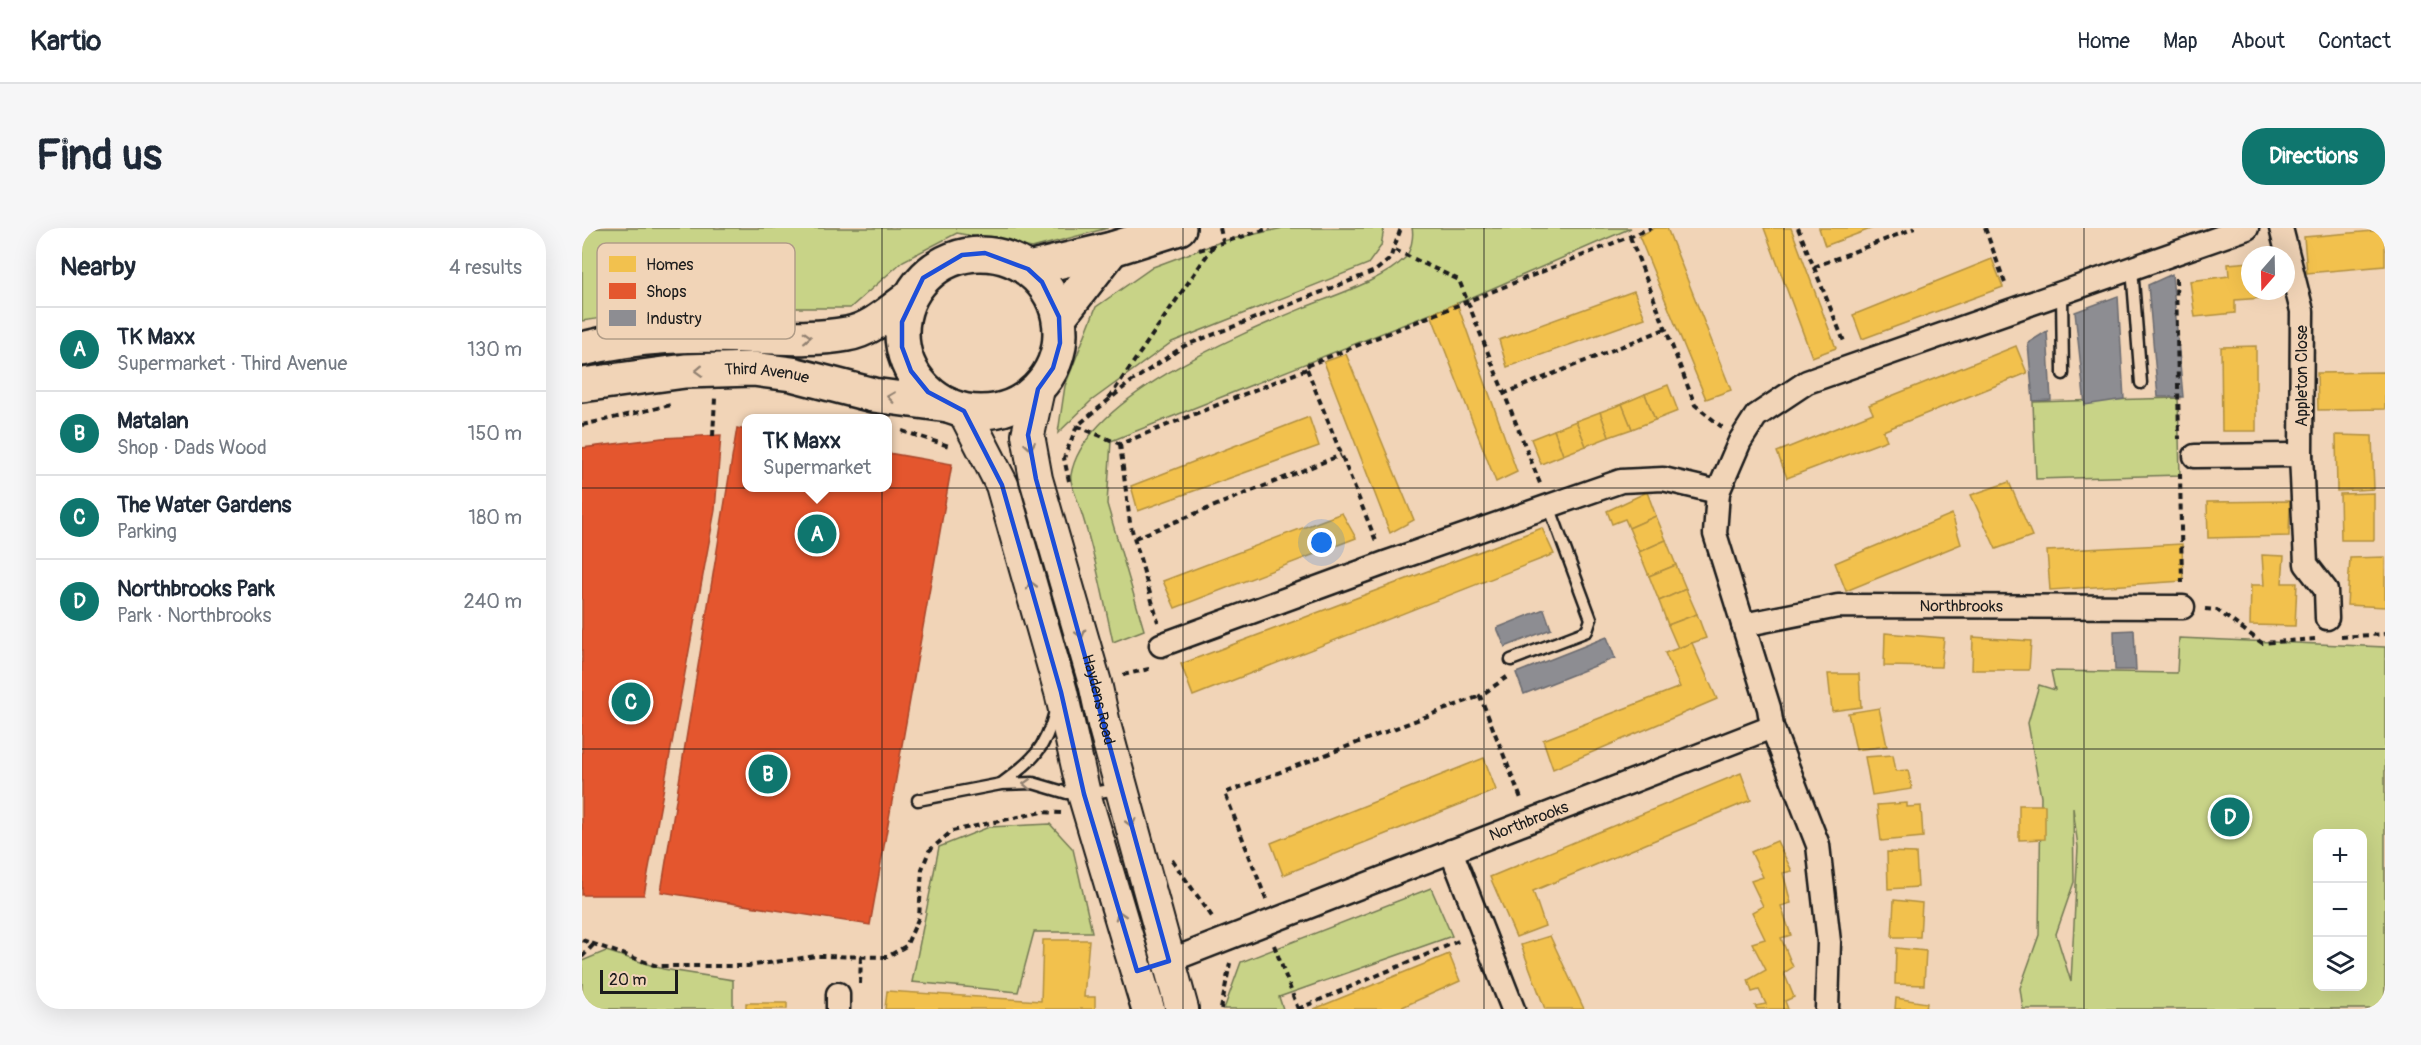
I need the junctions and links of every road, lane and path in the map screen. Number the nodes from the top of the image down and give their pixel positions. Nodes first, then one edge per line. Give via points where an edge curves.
1 (1220, 228) edge
2 (1270, 228) edge
3 (1401, 228) edge
4 (1651, 228) edge
5 (1798, 228) edge
6 (1915, 228) edge
7 (1985, 228) edge
8 (2247, 228) edge
9 (2281, 228) edge
10 (1630, 237) junction
11 (1186, 240) edge
12 (1223, 241) junction
13 (1214, 245) junction
14 (1112, 249) junction
15 (1395, 250) junction
16 (2175, 253) junction
17 (1814, 267) junction
18 (2132, 268) junction
19 (1028, 269) junction
20 (2062, 293) junction
21 (910, 297) junction
22 (1468, 299) junction
23 (2015, 309) junction
24 (1068, 328) junction
25 (1665, 329) junction
26 (795, 337) edge
27 (635, 339) edge
28 (582, 349) edge
29 (1853, 366) junction
30 (1306, 369) junction
31 (2063, 374) dead end
32 (2141, 383) dead end
33 (582, 386) edge
34 (1050, 387) junction
35 (1503, 394) junction
36 (715, 397) junction
37 (723, 397) dead end
38 (704, 398) dead end
39 (682, 403) dead end
40 (1106, 404) junction
41 (957, 408) junction
42 (582, 425) edge
43 (1077, 426) junction
44 (899, 430) dead end
45 (713, 436) dead end
46 (1740, 441) junction
47 (1120, 444) junction
48 (952, 448) dead end
49 (1057, 450) dead end
50 (2184, 454) junction
51 (2301, 455) junction
52 (1341, 456) junction
53 (1064, 458) junction
54 (1071, 491) dead end
55 (1718, 492) junction
56 (1549, 506) junction
57 (1135, 538) junction
58 (1385, 563) junction
59 (2182, 607) junction
60 (1743, 625) junction
61 (2325, 632) junction
62 (2385, 634) edge
63 (1161, 645) junction
64 (1511, 660) joint
65 (1115, 677) dead end
66 (1061, 692) junction
67 (1480, 696) junction
68 (1772, 727) junction
69 (1001, 784) junction
70 (1121, 788) junction
71 (918, 800) dead end
72 (1078, 804) junction
73 (1523, 805) dead end
74 (1451, 851) junction
75 (1167, 853) dead end
76 (1267, 915) junction
77 (1483, 931) junction
78 (582, 940) edge
79 (1224, 940) junction
80 (594, 944) junction
81 (582, 957) edge
82 (1169, 961) junction
83 (1137, 971) junction
84 (1148, 1009) edge
85 (1182, 1009) edge
86 (1221, 1009) edge
87 (1298, 1009) edge
88 (1513, 1009) edge
89 (1827, 1009) edge

1 - 12 path
2 - 12 path
3 - 15 path
4 - 10 path
5 - 17 path
6 - 17 path
7 - 23 path
8 - 16 street
9 - 51 street, Appleton Close via 2302,311
10 - 22 path
10 - 25 path
11 - 13 path
11 - 14 main road
12 - 13 path
13 - 40 path
14 - 19 main road
14 - 24 main road
15 - 22 path via 1459,280
15 - 40 path via 1376,272 1184,346
16 - 18 street
16 - 50 path
17 - 29 path
18 - 20 street
18 - 32 lane
19 - 21 main road via 1008,258 985,253 962,255 923,278
19 - 24 main road via 1053,298
20 - 23 street
20 - 31 lane
26 -> 21 main road via 849,334 879,321
21 - 41 main road via 902,322 902,347 911,371 928,392
22 - 30 path via 1305,366
22 - 35 path
23 - 29 street
24 - 34 path
24 - 34 main road via 1060,343
25 - 35 path
25 - 46 path via 1695,405
28 -> 27 main road
29 - 46 street via 1798,388 1756,416
30 - 47 path
30 - 52 path
41 -> 33 main road, Third Avenue via 873,395 792,374 753,369 685,371
34 - 41 main road via 998,411
34 -> 70 street, Haydens Road via 1028,435 1036,478
35 - 56 path
36 - 37 path
36 - 38 path
36 - 45 path
39 - 42 path
40 - 43 path
66 -> 41 street, Haydens Road via 1002,485
43 - 47 path
43 - 53 path
44 - 48 path
46 - 55 street
47 - 57 path
49 - 53 path
50 - 51 street
50 - 59 path
51 - 61 street, Appleton Close via 2306,564 2326,590
52 - 57 path
52 - 58 path
53 - 54 path
55 - 56 street via 1663,479 1621,481
55 - 60 street via 1715,534
56 - 58 street
56 - 64 lane via 1591,619 1587,631
57 - 63 path via 1161,629
58 - 63 street
59 - 60 street, Northbrooks via 1838,606
59 - 61 path via 2217,610 2262,643
60 - 68 street
61 - 62 path
63 - 65 path via 1161,666
64 - 67 path via 1509,676
66 - 69 lane via 1050,730 1033,760
66 - 72 street, Haydens Road
67 - 73 path
67 - 76 path via 1225,793
68 - 74 street, Northbrooks
68 - 89 street via 1818,845 1829,942
69 - 71 lane
72 -> 69 lane via 1067,793 1033,783
70 - 72 lane
70 -> 82 street, Haydens Road
72 - 80 path via 952,831 929,851 922,869 919,917 906,946 887,957 816,956 748,966 657,966
83 -> 72 street, Haydens Road
74 - 76 street, Northbrooks
74 - 77 street
75 - 79 path
76 - 79 street, Northbrooks
76 - 87 path
77 - 87 path
77 - 88 street
78 - 80 path
79 - 82 street, Northbrooks
79 - 86 path via 1231,957
80 - 81 path
82 - 83 street
82 - 85 street, Haydens Road
83 - 84 street, Haydens Road

